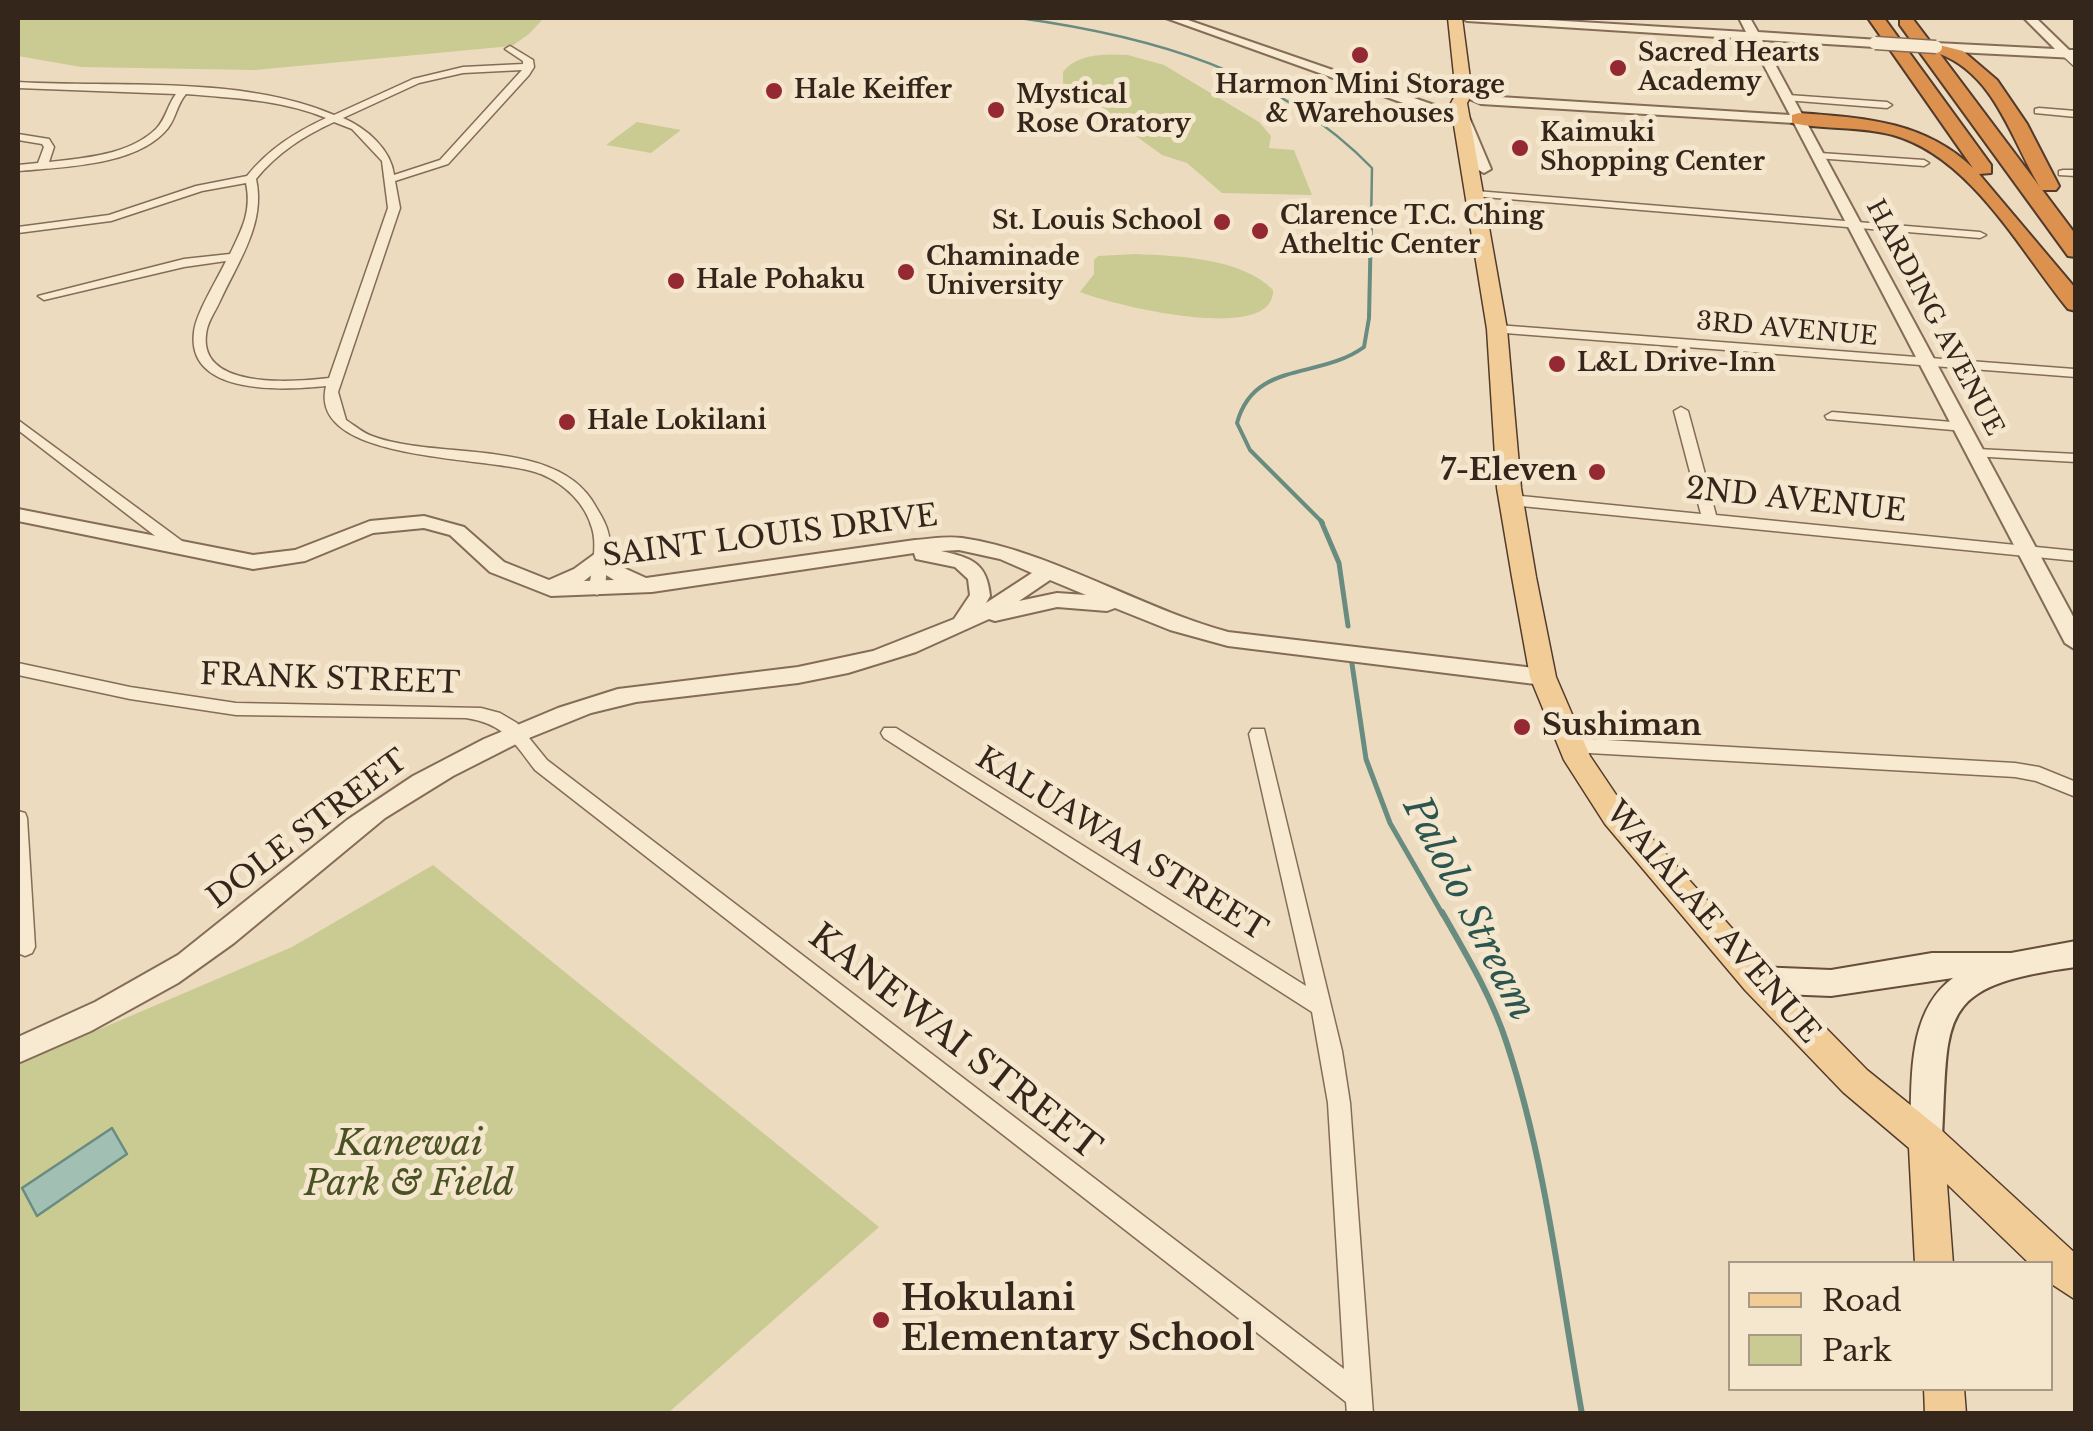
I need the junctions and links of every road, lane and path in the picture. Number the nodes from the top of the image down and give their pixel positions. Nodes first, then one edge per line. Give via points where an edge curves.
1 (1172, 18) edge
2 (1455, 18) edge
3 (1467, 18) edge
4 (1745, 18) edge
5 (1876, 18) edge
6 (1903, 18) edge
7 (2030, 18) edge
8 (1755, 36) junction
9 (1936, 46) junction
10 (510, 49) dead end
11 (1988, 50) junction
12 (2070, 54) edge
13 (1968, 60) junction
14 (2076, 65) edge
15 (529, 67) junction
16 (18, 84) edge
17 (184, 91) junction
18 (1463, 94) junction
19 (1401, 98) junction
20 (1788, 98) junction
21 (1887, 105) dead end
22 (2039, 112) dead end
23 (2076, 114) edge
24 (338, 118) junction
25 (1461, 118) junction
26 (1799, 119) junction
27 (18, 137) edge
28 (1820, 156) junction
29 (1924, 163) dead end
30 (44, 165) junction
31 (18, 168) edge
32 (1484, 170) junction
33 (395, 178) junction
34 (251, 179) junction
35 (1476, 194) junction
36 (1858, 226) junction
37 (18, 230) edge
38 (1980, 235) dead end
39 (2076, 238) edge
40 (2076, 251) edge
41 (234, 257) junction
42 (44, 296) dead end
43 (2076, 304) edge
44 (1497, 329) junction
45 (1931, 365) junction
46 (2074, 373) edge
47 (334, 381) junction
48 (1681, 411) dead end
49 (1832, 416) dead end
50 (18, 424) edge
51 (1964, 427) junction
52 (1977, 453) junction
53 (2076, 458) edge
54 (1511, 500) junction
55 (18, 515) edge
56 (1710, 520) junction
57 (177, 545) junction
58 (882, 551) junction
59 (2030, 553) junction
60 (600, 556) junction
61 (2076, 556) edge
62 (1046, 572) junction
63 (652, 585) junction
64 (548, 588) junction
65 (597, 590) junction
66 (1136, 608) junction
67 (958, 624) junction
68 (2076, 643) edge
69 (18, 669) edge
70 (1543, 677) junction
71 (517, 734) junction
72 (890, 734) dead end
73 (1258, 734) dead end
74 (1571, 746) junction
75 (2076, 790) edge
76 (18, 818) edge
77 (25, 947) dead end
78 (2072, 953) edge
79 (2019, 963) junction
80 (1757, 980) junction
81 (1320, 1007) junction
82 (18, 1050) edge
83 (1926, 1140) junction
84 (1934, 1261) edge
85 (2076, 1281) edge
86 (1359, 1405) edge

1 - 19 street
2 - 18 main road, WAIALAE AVENUE
3 - 8 street
4 - 8 street, HARDING AVENUE
5 - 43 highway
6 - 40 highway
7 - 12 street
8 - 9 street, bridge
8 - 20 street, HARDING AVENUE
9 - 11 street
9 - 13 highway
10 - 15 street
11 - 12 street
11 - 13 highway
12 - 14 street
13 - 39 highway via 2010,114
15 - 24 street via 427,77
15 - 33 street via 444,162
16 - 17 street
17 - 24 street via 256,96
17 - 30 street via 172,101 163,128 142,142 96,158
18 - 19 street via 1434,102
18 - 25 main road, WAIALAE AVENUE
18 - 26 street
18 - 32 main road, WAIALAE AVENUE via 1476,109
19 - 25 street
20 - 21 street
20 - 26 street, HARDING AVENUE
22 - 23 street
24 - 33 street via 379,146
24 - 34 street via 302,133
25 - 32 street
25 - 35 main road, WAIALAE AVENUE
26 - 28 street, HARDING AVENUE
26 - 43 highway via 1896,130 1944,150
27 - 30 street via 45,141
28 - 29 street
28 - 36 street, HARDING AVENUE
30 - 31 street
32 - 35 main road, WAIALAE AVENUE via 1486,185
33 - 47 street via 394,208
34 - 37 street via 110,218
34 - 41 street via 255,209
35 - 36 street
35 - 44 main road, WAIALAE AVENUE
36 - 38 street
36 - 45 street, HARDING AVENUE
41 - 42 street
41 - 47 street via 200,330 204,359 254,384
44 - 45 street, 3RD AVENUE
44 - 54 main road, WAIALAE AVENUE
45 - 46 street, 3RD AVENUE
45 - 51 street, HARDING AVENUE
47 - 60 street via 332,412 359,437 509,460 563,479 596,514
48 - 56 street
49 - 51 street
50 - 57 street
51 - 52 street, HARDING AVENUE
52 - 53 street
52 - 59 street, HARDING AVENUE
54 - 56 street, 2ND AVENUE
54 - 70 main road, WAIALAE AVENUE
55 - 57 street, SAINT LOUIS DRIVE
56 - 59 street, 2ND AVENUE
57 - 64 street, SAINT LOUIS DRIVE via 264,562 370,528 424,522 458,531 497,567
58 - 62 street, SAINT LOUIS DRIVE via 982,547
58 - 63 street, SAINT LOUIS DRIVE
58 - 67 street via 953,559 974,572 980,596
59 - 61 street, 2ND AVENUE
59 - 68 street, HARDING AVENUE
60 - 63 street via 608,570
60 - 64 street via 573,579
60 - 65 street
62 - 66 street, SAINT LOUIS DRIVE
62 - 67 street, DOLE STREET
63 - 65 street, SAINT LOUIS DRIVE
64 - 65 street, SAINT LOUIS DRIVE
66 - 67 street via 1056,600
66 - 70 street, SAINT LOUIS DRIVE via 1228,639
67 - 71 street, DOLE STREET via 823,672 650,691
69 - 71 street, FRANK STREET via 236,709 478,713 512,724
70 - 74 main road, WAIALAE AVENUE
71 - 82 street, DOLE STREET via 401,795 186,964
71 - 86 street, KANEWAI STREET via 541,766
72 - 81 street, KALUAWAA STREET
73 - 81 street
74 - 75 street via 2015,770
74 - 80 main road, WAIALAE AVENUE via 1614,816
76 - 77 street
78 - 79 main road
79 - 80 main road via 1932,966 1831,983
79 - 83 main road via 1963,989 1938,1018
80 - 83 main road, WAIALAE AVENUE via 1855,1081
81 - 86 street via 1339,1102
83 - 84 main road
83 - 85 main road, WAIALAE AVENUE

